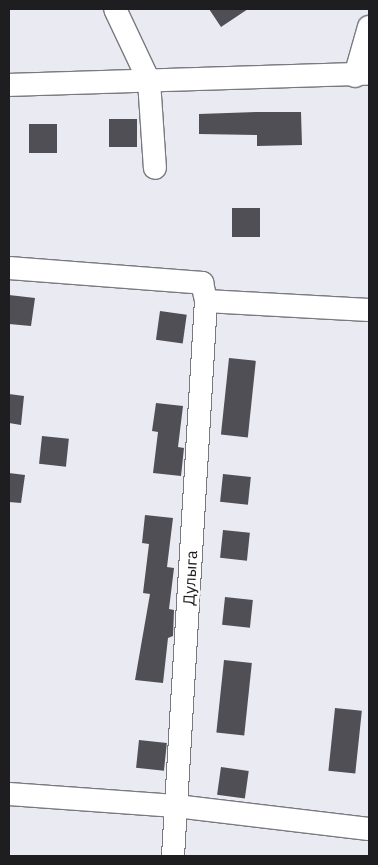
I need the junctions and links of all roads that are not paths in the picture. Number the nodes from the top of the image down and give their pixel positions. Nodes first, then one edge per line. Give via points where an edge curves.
1 (115, 9) edge
2 (369, 27) edge
3 (362, 75) edge
4 (149, 81) junction
5 (9, 85) edge
6 (155, 168) dead end
7 (9, 268) edge
8 (206, 301) junction
9 (369, 310) edge
10 (9, 794) edge
11 (176, 806) junction
12 (369, 829) edge
13 (173, 856) edge

1 - 4 street
2 - 3 street
3 - 4 street
4 - 5 street
4 - 6 street
7 - 8 street via 202,283
8 - 9 street
8 - 11 street, Дулыга
10 - 11 street
11 - 12 street
11 - 13 street, Дулыга

